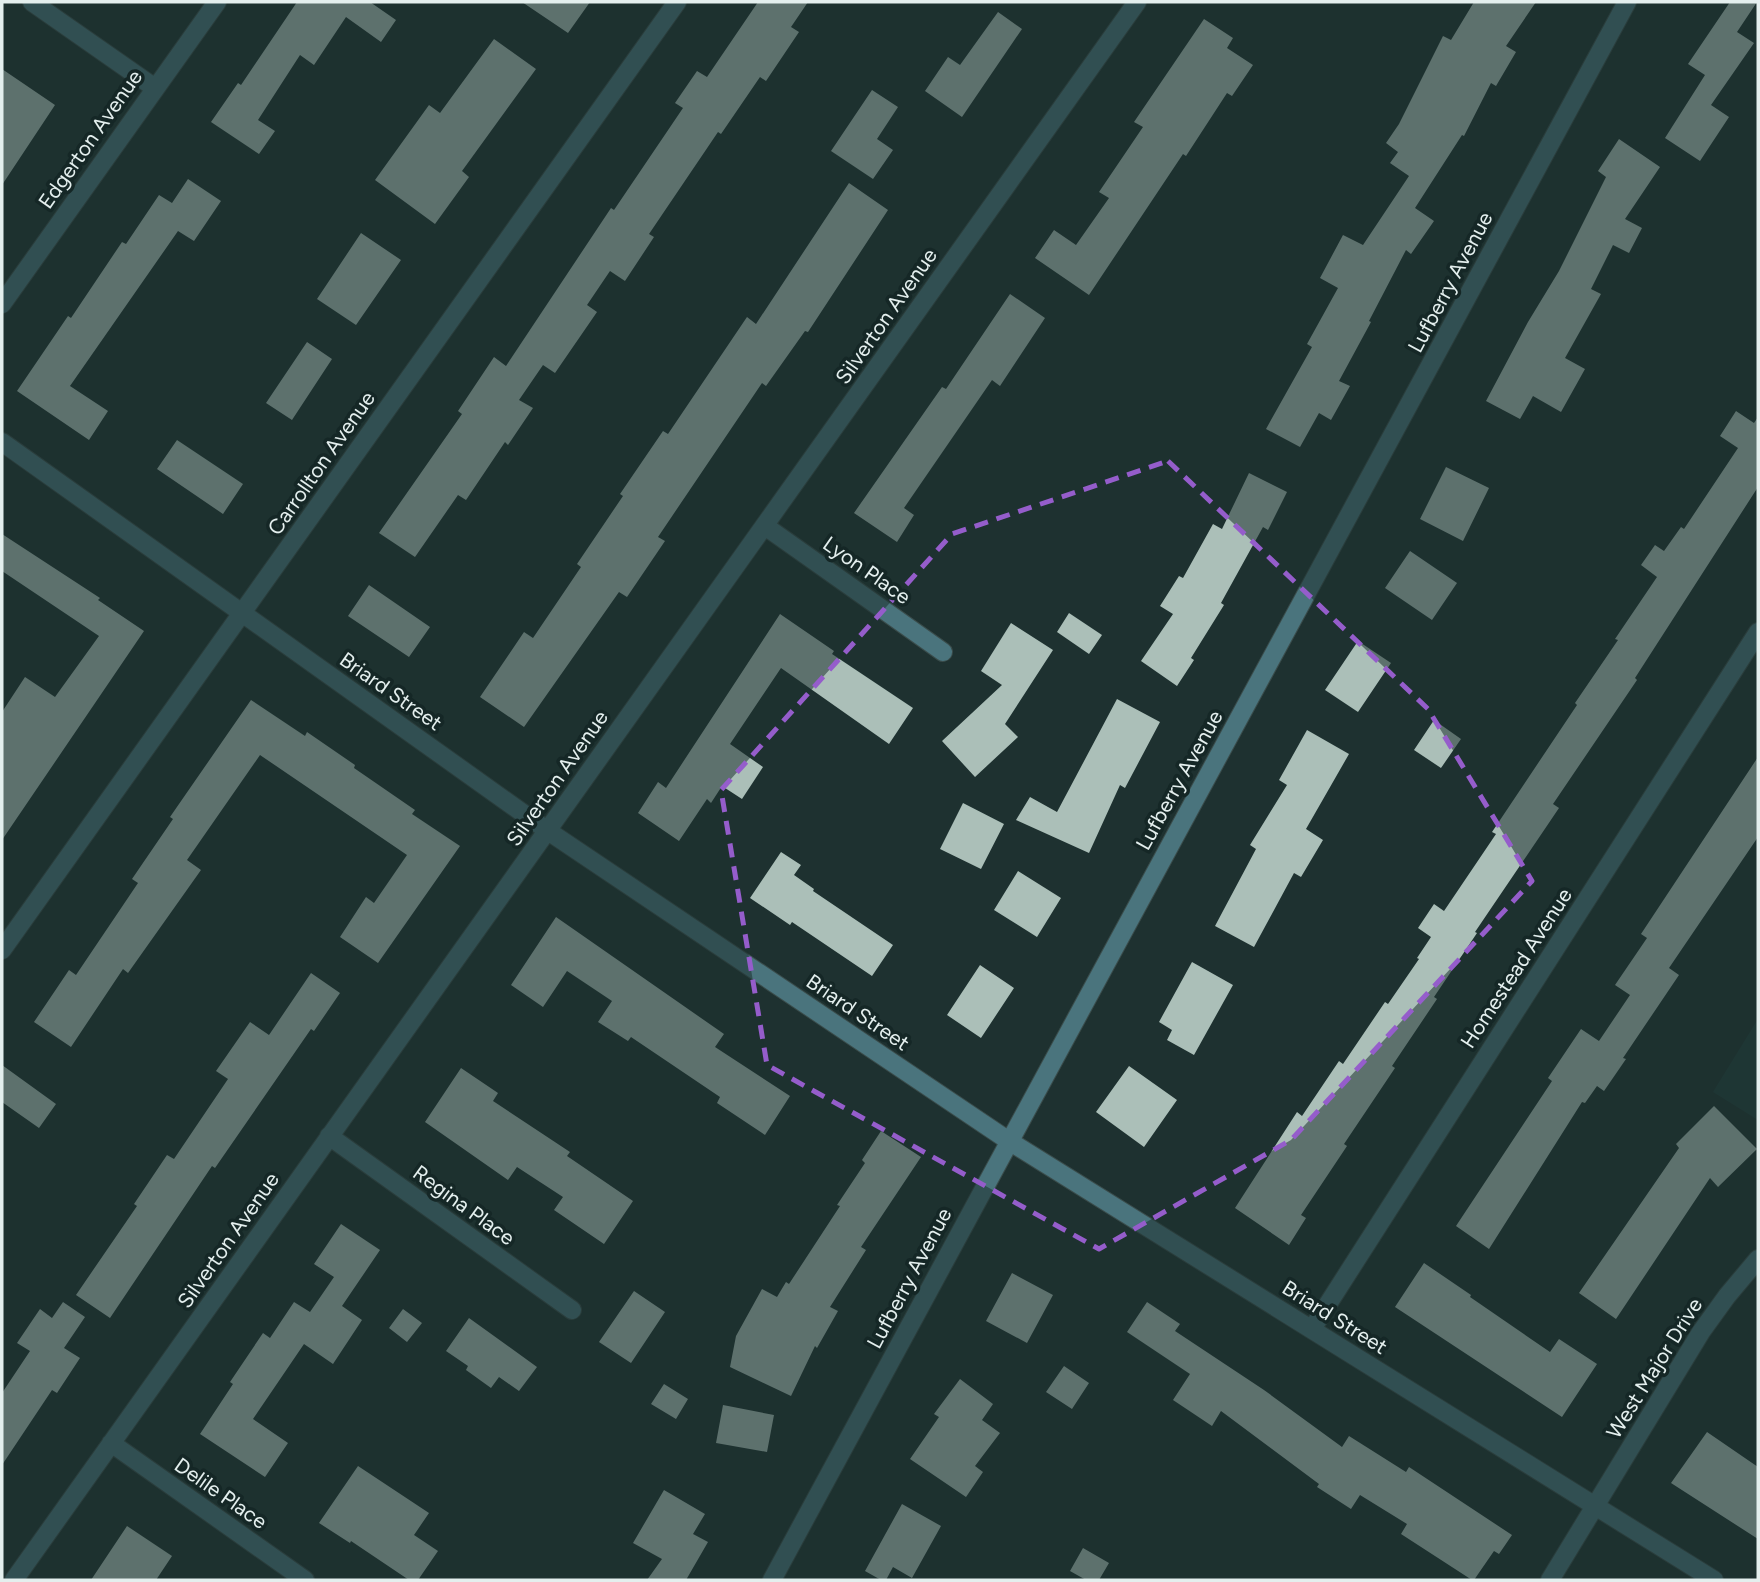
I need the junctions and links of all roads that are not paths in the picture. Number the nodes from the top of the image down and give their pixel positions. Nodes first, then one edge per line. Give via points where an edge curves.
1 (32, 2) edge
2 (216, 2) edge
3 (677, 2) edge
4 (1137, 2) edge
5 (1627, 2) edge
6 (155, 89) junction
7 (2, 304) edge
8 (2, 442) edge
9 (765, 526) junction
10 (242, 613) junction
11 (1758, 632) edge
12 (943, 652) dead end
13 (548, 831) junction
14 (2, 950) edge
15 (329, 1136) junction
16 (1009, 1141) junction
17 (1758, 1259) edge
18 (572, 1310) dead end
19 (1312, 1329) junction
20 (111, 1443) junction
21 (1594, 1505) junction
22 (14, 1580) edge
23 (305, 1580) edge
24 (772, 1580) edge
25 (1550, 1580) edge
26 (1714, 1580) edge

1 - 6 street
2 - 6 street, Edgerton Avenue
3 - 10 street, Carrollton Avenue
4 - 9 street, Silverton Avenue
5 - 16 street, Lufberry Avenue
6 - 7 street, Edgerton Avenue
8 - 10 street, Briard Street
9 - 12 street, Lyon Place
9 - 13 street, Silverton Avenue
10 - 13 street, Briard Street
10 - 14 street, Carrollton Avenue
11 - 19 street, Homestead Avenue
13 - 15 street, Silverton Avenue
13 - 16 street, Briard Street
15 - 18 street, Regina Place
15 - 20 street, Silverton Avenue
16 - 19 street, Briard Street
16 - 24 street, Lufberry Avenue
17 - 21 street, West Major Drive via 1701,1332
19 - 21 street, Briard Street
20 - 22 street, Silverton Avenue
20 - 23 street, Delile Place
21 - 25 street, West Major Drive
21 - 26 street, Briard Street

